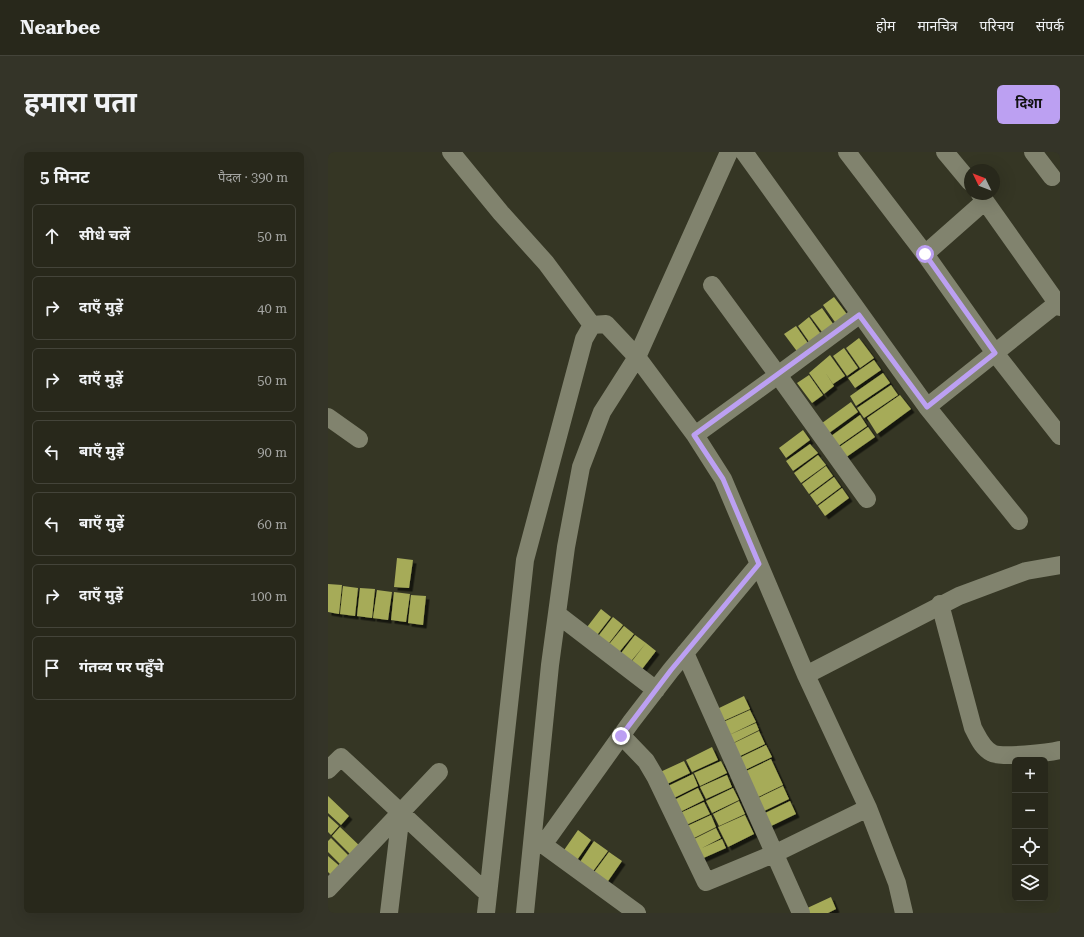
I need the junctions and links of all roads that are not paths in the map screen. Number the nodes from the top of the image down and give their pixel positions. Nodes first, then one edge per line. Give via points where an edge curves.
1 (452, 152) edge
2 (729, 152) edge
3 (744, 152) edge
4 (847, 152) edge
5 (945, 152) edge
6 (1033, 152) edge
7 (964, 175) edge
8 (1052, 177) dead end
9 (980, 200) edge
10 (985, 200) edge
11 (925, 254) junction
12 (712, 285) dead end
13 (1059, 304) edge
14 (859, 315) junction
15 (599, 324) junction
16 (995, 353) junction
17 (637, 357) junction
18 (778, 375) junction
19 (927, 407) junction
20 (328, 417) edge
21 (1059, 433) edge
22 (694, 435) junction
23 (360, 439) dead end
24 (866, 499) dead end
25 (1019, 521) dead end
26 (759, 564) junction
27 (1060, 565) edge
28 (940, 604) junction
29 (557, 614) junction
30 (685, 653) junction
31 (806, 675) junction
32 (656, 690) junction
33 (621, 736) junction
34 (1060, 750) edge
35 (328, 770) edge
36 (439, 772) dead end
37 (868, 808) junction
38 (401, 814) junction
39 (538, 841) junction
40 (776, 854) junction
41 (328, 889) edge
42 (488, 894) junction
43 (389, 913) edge
44 (486, 913) edge
45 (525, 913) edge
46 (637, 913) edge
47 (801, 913) edge
48 (904, 913) edge

1 - 15 street via 500,213
2 - 17 street
3 - 14 street
4 - 11 street
5 - 7 street
6 - 8 street
9 - 11 street
10 - 13 street
11 - 16 street
12 - 18 street
13 - 16 street
14 - 18 street
14 - 19 street
15 - 17 street via 619,337
15 - 42 street via 584,339 525,560
16 - 19 street
16 - 21 street
17 - 22 street
17 - 29 street via 602,412 581,467
18 - 22 street
18 - 24 street
19 - 25 street
20 - 23 street
22 - 26 street via 723,479
26 - 30 street
26 - 31 street
27 - 28 street via 1026,571
28 - 31 street
28 - 34 street via 973,728 982,744 993,754 1014,755
29 - 32 street
29 - 39 street
30 - 32 street
30 - 40 street
31 - 37 street
32 - 33 street
33 - 39 street
33 - 40 street via 646,761 656,778 706,882
35 - 38 street via 341,757
36 - 38 street
37 - 40 street
37 - 48 street via 897,883
38 - 41 street
38 - 42 street
38 - 43 street
39 - 45 street
39 - 46 street
40 - 47 street
42 - 44 street

